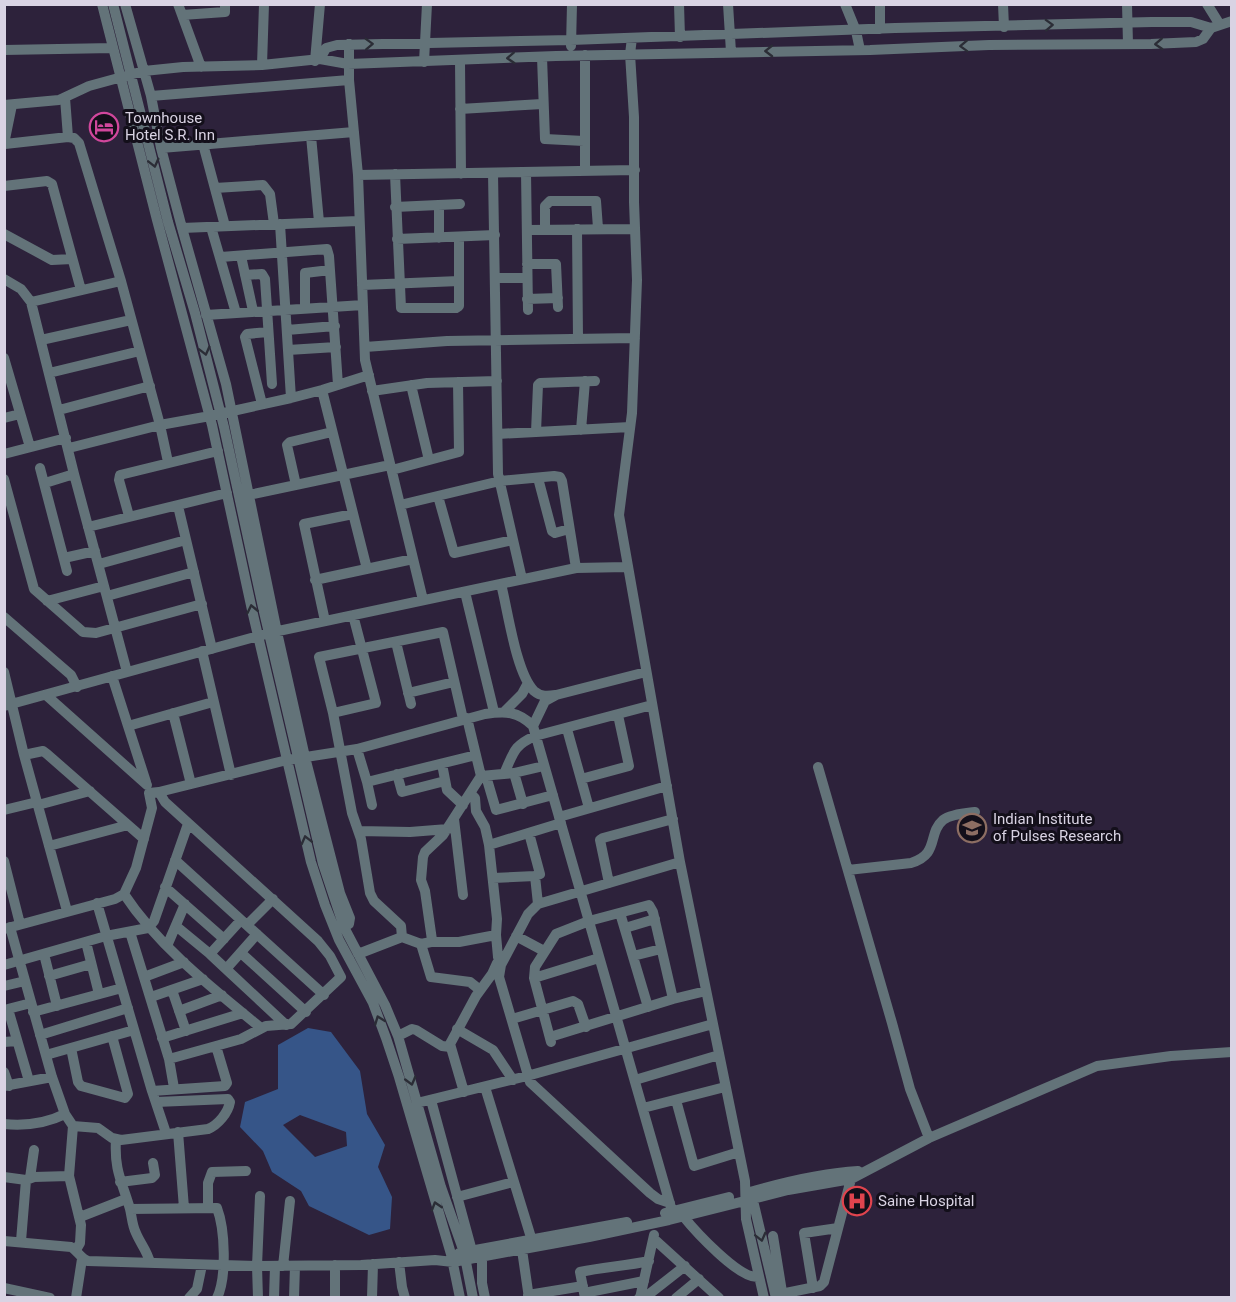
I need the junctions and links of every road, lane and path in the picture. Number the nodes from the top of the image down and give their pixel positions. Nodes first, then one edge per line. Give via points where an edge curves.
1 (102, 4) edge
2 (113, 4) edge
3 (125, 4) edge
4 (225, 4) edge
5 (264, 4) edge
6 (320, 4) edge
7 (427, 4) edge
8 (572, 4) edge
9 (679, 4) edge
10 (728, 4) edge
11 (845, 4) edge
12 (880, 4) edge
13 (1003, 4) edge
14 (1126, 4) edge
15 (1208, 4) edge
16 (180, 10) edge
17 (1128, 23) junction
18 (1223, 24) edge
19 (1004, 27) junction
20 (880, 29) junction
21 (856, 31) junction
22 (729, 34) junction
23 (680, 37) junction
24 (632, 39) junction
25 (571, 40) junction
26 (426, 42) junction
27 (349, 44) junction
28 (1128, 44) junction
29 (113, 48) junction
30 (4, 50) edge
31 (860, 50) junction
32 (731, 52) junction
33 (630, 54) junction
34 (585, 55) junction
35 (571, 56) junction
36 (542, 57) junction
37 (318, 60) junction
38 (460, 61) junction
39 (424, 62) junction
40 (348, 64) junction
41 (262, 65) junction
42 (201, 67) junction
43 (144, 71) junction
44 (126, 76) junction
45 (349, 80) junction
46 (151, 96) junction
47 (65, 98) junction
48 (542, 104) junction
49 (8, 105) edge
50 (460, 109) junction
51 (354, 132) junction
52 (311, 136) junction
53 (68, 137) junction
54 (584, 141) junction
55 (5, 144) edge
56 (203, 144) junction
57 (161, 148) junction
58 (635, 170) junction
59 (585, 171) junction
60 (526, 172) junction
61 (493, 173) junction
62 (394, 174) junction
63 (461, 174) junction
64 (358, 175) junction
65 (4, 186) edge
66 (215, 188) junction
67 (460, 204) dead end
68 (439, 206) junction
69 (395, 207) junction
70 (358, 221) junction
71 (319, 222) junction
72 (278, 224) junction
73 (211, 226) junction
74 (225, 226) junction
75 (182, 228) junction
76 (598, 228) junction
77 (635, 228) junction
78 (577, 229) junction
79 (527, 230) junction
80 (545, 230) junction
81 (4, 234) edge
82 (495, 235) junction
83 (459, 237) junction
84 (438, 238) junction
85 (397, 240) junction
86 (282, 252) junction
87 (241, 256) junction
88 (221, 257) junction
89 (72, 259) junction
90 (527, 264) junction
91 (330, 270) junction
92 (245, 275) junction
93 (495, 278) junction
94 (527, 278) junction
95 (4, 279) edge
96 (121, 281) junction
97 (459, 281) junction
98 (399, 283) junction
99 (362, 285) junction
100 (81, 290) junction
101 (31, 302) junction
102 (363, 305) junction
103 (333, 306) junction
104 (305, 307) junction
105 (286, 309) junction
106 (267, 310) junction
107 (254, 311) junction
108 (236, 313) junction
109 (206, 315) junction
110 (131, 320) junction
111 (335, 326) junction
112 (287, 330) junction
113 (268, 332) junction
114 (578, 338) junction
115 (635, 338) junction
116 (496, 339) junction
117 (41, 340) junction
118 (336, 347) junction
119 (365, 347) junction
120 (288, 350) junction
121 (140, 351) junction
122 (4, 358) edge
123 (50, 373) junction
124 (369, 375) junction
125 (290, 380) junction
126 (497, 381) junction
127 (458, 382) junction
128 (272, 384) junction
129 (338, 385) junction
130 (411, 385) junction
131 (150, 386) junction
132 (258, 386) junction
133 (9, 389) edge
134 (322, 390) junction
135 (372, 390) junction
136 (291, 398) junction
137 (262, 404) junction
138 (59, 410) junction
139 (20, 414) junction
140 (221, 414) junction
141 (4, 418) edge
142 (160, 425) junction
143 (630, 427) junction
144 (581, 430) junction
145 (332, 432) junction
146 (536, 432) junction
147 (498, 434) junction
148 (68, 443) junction
149 (30, 447) junction
150 (218, 451) junction
151 (4, 454) edge
152 (429, 460) junction
153 (168, 462) junction
154 (391, 467) junction
155 (40, 468) dead end
156 (74, 474) junction
157 (343, 475) junction
158 (538, 478) junction
159 (4, 479) edge
160 (500, 481) junction
161 (45, 483) junction
162 (296, 485) junction
163 (227, 493) junction
164 (249, 495) junction
165 (438, 496) junction
166 (400, 505) junction
167 (178, 506) junction
168 (353, 514) junction
169 (129, 516) junction
170 (88, 527) junction
171 (569, 529) junction
172 (186, 540) junction
173 (513, 540) junction
174 (95, 551) junction
175 (64, 558) junction
176 (413, 559) junction
177 (99, 564) junction
178 (627, 567) junction
179 (576, 568) junction
180 (367, 569) junction
181 (67, 571) dead end
182 (194, 573) junction
183 (522, 579) junction
184 (315, 580) junction
185 (501, 584) junction
186 (106, 591) junction
187 (465, 592) junction
188 (423, 600) junction
189 (47, 602) junction
190 (202, 604) junction
191 (353, 615) junction
192 (4, 617) edge
193 (325, 621) junction
194 (115, 627) junction
195 (268, 634) junction
196 (396, 642) junction
197 (362, 648) junction
198 (207, 650) junction
199 (4, 672) edge
200 (126, 672) junction
201 (646, 672) junction
202 (112, 676) junction
203 (454, 682) junction
204 (528, 683) junction
205 (77, 687) junction
206 (46, 695) junction
207 (556, 695) junction
208 (213, 702) junction
209 (9, 705) edge
210 (652, 705) junction
211 (500, 711) junction
212 (173, 713) junction
213 (333, 713) junction
214 (618, 715) junction
215 (465, 718) junction
216 (128, 726) junction
217 (567, 729) junction
218 (534, 731) junction
219 (357, 749) junction
220 (341, 752) junction
221 (24, 755) junction
222 (476, 755) junction
223 (296, 759) junction
224 (442, 764) junction
225 (544, 766) junction
226 (818, 767) dead end
227 (509, 773) junction
228 (397, 774) junction
229 (231, 775) junction
230 (484, 776) junction
231 (581, 779) junction
232 (445, 781) junction
233 (367, 782) junction
234 (191, 784) junction
235 (667, 786) junction
236 (152, 790) junction
237 (90, 791) junction
238 (471, 794) junction
239 (553, 795) junction
240 (38, 803) junction
241 (523, 804) junction
242 (372, 805) dead end
243 (463, 805) junction
244 (589, 808) junction
245 (4, 810) edge
246 (975, 812) dead end
247 (673, 819) junction
248 (560, 820) junction
249 (189, 824) junction
250 (451, 824) junction
251 (128, 825) junction
252 (359, 831) junction
253 (529, 833) junction
254 (144, 838) junction
255 (489, 845) junction
256 (49, 846) junction
257 (175, 860) junction
258 (4, 861) edge
259 (680, 862) junction
260 (848, 870) junction
261 (6, 873) edge
262 (535, 876) junction
263 (493, 878) junction
264 (609, 883) junction
265 (165, 887) junction
266 (580, 892) junction
267 (124, 894) junction
268 (463, 895) dead end
269 (273, 898) junction
270 (97, 903) junction
271 (185, 904) junction
272 (538, 904) junction
273 (67, 911) junction
274 (620, 913) junction
275 (655, 920) junction
276 (589, 921) junction
277 (244, 923) junction
278 (176, 926) junction
279 (11, 927) edge
280 (148, 928) junction
281 (625, 928) junction
282 (130, 932) junction
283 (257, 934) junction
284 (496, 935) junction
285 (106, 936) junction
286 (516, 936) junction
287 (402, 937) junction
288 (224, 939) junction
289 (86, 942) junction
290 (426, 943) junction
291 (167, 946) junction
292 (661, 949) junction
293 (544, 951) junction
294 (241, 952) junction
295 (44, 954) junction
296 (210, 954) junction
297 (358, 954) junction
298 (633, 957) junction
299 (599, 958) junction
300 (19, 961) junction
301 (184, 962) junction
302 (499, 962) junction
303 (4, 964) edge
304 (91, 964) junction
305 (352, 966) junction
306 (226, 969) junction
307 (49, 976) junction
308 (341, 976) junction
309 (144, 977) junction
310 (534, 978) junction
311 (203, 979) junction
312 (25, 981) junction
313 (4, 986) edge
314 (122, 988) junction
315 (172, 990) junction
316 (480, 990) junction
317 (706, 991) junction
318 (99, 994) junction
319 (222, 995) junction
320 (324, 995) junction
321 (151, 997) junction
322 (673, 999) junction
323 (260, 1001) junction
324 (57, 1006) junction
325 (648, 1007) junction
326 (32, 1008) junction
327 (128, 1008) junction
328 (6, 1010) edge
329 (542, 1010) junction
330 (179, 1011) junction
331 (306, 1012) junction
332 (245, 1015) junction
333 (616, 1018) junction
334 (512, 1019) junction
335 (713, 1024) junction
336 (286, 1025) junction
337 (586, 1027) junction
338 (261, 1028) junction
339 (457, 1029) junction
340 (134, 1030) junction
341 (186, 1031) junction
342 (40, 1035) junction
343 (112, 1036) junction
344 (398, 1036) junction
345 (162, 1038) junction
346 (17, 1041) junction
347 (4, 1042) edge
348 (216, 1046) junction
349 (450, 1047) junction
350 (71, 1048) junction
351 (626, 1048) junction
352 (1232, 1052) edge
353 (46, 1055) junction
354 (719, 1055) junction
355 (169, 1059) junction
356 (4, 1072) edge
357 (527, 1076) junction
358 (52, 1077) junction
359 (513, 1080) junction
360 (634, 1080) junction
361 (29, 1081) junction
362 (7, 1086) edge
363 (485, 1087) junction
364 (725, 1087) junction
365 (174, 1088) junction
366 (152, 1091) junction
367 (464, 1092) junction
368 (431, 1100) junction
369 (676, 1100) junction
370 (156, 1102) junction
371 (417, 1103) junction
372 (643, 1108) junction
373 (65, 1114) junction
374 (4, 1124) edge
375 (73, 1125) junction
376 (178, 1132) junction
377 (166, 1133) junction
378 (929, 1138) junction
379 (116, 1139) junction
380 (34, 1150) dead end
381 (739, 1152) junction
382 (153, 1163) dead end
383 (864, 1171) junction
384 (246, 1172) dead end
385 (69, 1176) junction
386 (4, 1177) edge
387 (28, 1179) junction
388 (851, 1179) junction
389 (120, 1182) junction
390 (513, 1182) junction
391 (260, 1196) dead end
392 (749, 1196) junction
393 (457, 1197) junction
394 (290, 1201) dead end
395 (128, 1204) junction
396 (208, 1207) junction
397 (184, 1208) junction
398 (675, 1212) junction
399 (80, 1217) junction
400 (650, 1224) junction
401 (838, 1228) junction
402 (773, 1236) dead end
403 (654, 1239) junction
404 (4, 1241) edge
405 (21, 1241) junction
406 (529, 1245) junction
407 (79, 1254) junction
408 (467, 1254) junction
409 (482, 1257) junction
410 (452, 1258) junction
411 (649, 1261) junction
412 (399, 1262) junction
413 (150, 1263) junction
414 (373, 1264) junction
415 (202, 1265) junction
416 (334, 1265) junction
417 (224, 1266) junction
418 (257, 1266) junction
419 (279, 1266) junction
420 (295, 1266) junction
421 (685, 1266) junction
422 (758, 1277) junction
423 (699, 1279) junction
424 (644, 1281) junction
425 (4, 1288) edge
426 (813, 1288) junction
427 (584, 1292) edge
428 (712, 1295) edge
429 (780, 1296) edge
430 (529, 1297) edge
431 (640, 1297) edge
432 (50, 1298) edge
433 (76, 1298) edge
434 (189, 1298) edge
435 (217, 1298) edge
436 (258, 1298) edge
437 (274, 1298) edge
438 (294, 1298) edge
439 (335, 1298) edge
440 (372, 1298) edge
441 (405, 1298) edge
442 (460, 1298) edge
443 (473, 1298) edge
444 (484, 1298) edge
445 (676, 1298) edge
446 (764, 1298) edge

1 - 29 street
2 - 44 street
3 - 43 street
4 - 16 street via 225,12
5 - 41 street
6 - 37 street
7 - 26 street
8 - 25 street
9 - 23 street
10 - 22 street
11 - 21 street
12 - 20 street
13 - 19 street
14 - 17 street
15 - 18 street
16 - 42 street
17 - 18 street
19 -> 17 street
17 - 28 street
18 -> 28 street via 1196,42
19 - 20 street
20 - 21 street
21 - 22 street
21 - 31 street
22 - 23 street
22 - 32 street
23 - 24 street
24 - 25 street
24 - 33 street
25 - 26 street
25 - 35 street
27 -> 26 street
26 - 39 street
27 - 37 street via 331,45
27 - 40 street
28 -> 31 street
29 - 30 street
29 - 44 street
31 -> 32 street
32 - 33 street
33 - 34 street
33 - 58 street
34 - 35 street
34 - 54 street
35 - 36 street
36 -> 38 street
36 - 48 street
37 - 40 street
37 - 41 street
38 - 39 street
38 - 50 street
39 - 40 street
40 - 45 street
41 - 42 street
42 - 43 street
43 - 44 street
43 - 46 street
44 - 47 street via 89,86
44 - 140 street
45 - 46 street
45 - 51 street
46 - 57 street
47 - 49 street
47 - 53 street
48 - 50 street
48 - 54 street via 545,139
49 - 55 street
50 - 63 street
51 - 52 street
51 - 64 street
52 - 56 street
52 - 71 street
53 - 55 street
53 - 96 street via 80,143
54 - 59 street
56 - 57 street
56 - 66 street
57 - 75 street
58 - 59 street
58 - 77 street
59 - 60 street
60 - 61 street
60 - 79 street
61 - 63 street
61 - 82 street
62 - 63 street
62 - 64 street
62 - 69 street
64 - 70 street
65 - 89 street via 47,181 52,184
66 - 72 street via 263,185 270,194
66 - 74 street
67 - 68 street
68 - 69 street
68 - 84 street
69 - 85 street
70 - 71 street
70 - 99 street
71 - 72 street
72 - 74 street
72 - 86 street
73 - 74 street
73 - 75 street
73 - 88 street
75 - 109 street
76 - 77 street
76 - 78 street
76 - 80 street via 596,201 550,201 545,206
77 - 115 street
78 - 80 street
78 - 114 street
79 - 80 street
79 - 90 street
81 - 89 street via 56,262
82 - 83 street
82 - 93 street
83 - 84 street
83 - 97 street
84 - 85 street
85 - 98 street
86 - 87 street
86 - 91 street via 327,249
86 - 105 street
87 - 88 street
87 - 92 street
88 - 108 street
89 - 100 street
90 - 94 street
90 - 94 street via 556,264 558,303 528,305
91 - 103 street
91 - 104 street via 305,273
92 - 106 street via 264,276
92 - 107 street
93 - 94 street
93 - 116 street
95 - 101 street via 21,289
96 - 100 street
96 - 110 street
97 - 98 street
97 - 98 street via 456,308 403,309
98 - 99 street
99 - 102 street
100 - 101 street
101 - 117 street
102 - 103 street
102 - 119 street
103 - 104 street
103 - 111 street
104 - 105 street
105 - 106 street
105 - 112 street
106 - 107 street
106 - 113 street
107 - 108 street
108 - 109 street
109 - 140 street
110 - 117 street
110 - 121 street
111 - 112 street
111 - 118 street
112 - 120 street
113 - 128 street
113 - 132 street via 245,337
114 - 115 street
114 - 116 street
115 - 143 street
116 - 119 street
116 - 126 street
117 - 123 street
118 - 120 street
118 - 129 street
119 - 124 street
120 - 125 street
121 - 123 street
121 - 131 street
122 - 133 street
123 - 138 street
124 - 129 street
124 - 135 street
125 - 128 street
125 - 136 street
126 - 127 street
126 - 147 street
127 - 130 street
127 - 152 street via 459,452
128 - 132 street
129 - 134 street
130 - 135 street
130 - 152 street
131 - 138 street
131 - 142 street
132 - 137 street
133 - 139 street
134 - 136 street
134 - 145 street
135 - 154 street
136 - 137 street
137 - 140 street
138 - 148 street
139 - 141 street
139 - 149 street
140 - 142 street
140 - 150 street
140 - 164 street
140 - 195 street
142 - 148 street
142 - 153 street
143 - 144 street
143 - 178 street via 619,515
144 - 146 street
144 - 146 street via 590,381 540,383
145 - 157 street
145 - 162 street via 287,445
146 - 147 street
147 - 160 street
148 - 149 street
148 - 156 street
149 - 151 street
150 - 153 street
150 - 163 street
152 - 154 street
153 - 169 street via 120,475
154 - 157 street
154 - 166 street
155 - 161 street
156 - 161 street
156 - 170 street
157 - 162 street
157 - 168 street
158 - 160 street
158 - 171 street via 552,531
158 - 171 street via 560,477
159 - 189 street via 31,582
160 - 165 street
160 - 173 street
161 - 175 street
162 - 164 street
163 - 167 street
195 -> 163 street
164 - 195 street
165 - 166 street
165 - 173 street via 454,553
166 - 176 street
167 - 169 street
167 - 172 street
168 - 180 street
168 - 184 street via 304,524
169 - 170 street
170 - 174 street
171 - 179 street
172 - 177 street
172 - 182 street
173 - 183 street
174 - 175 street
174 - 177 street
175 - 181 street
176 - 180 street
176 - 188 street
177 - 186 street
178 - 179 street
178 - 201 street
179 - 183 street
180 - 184 street
182 - 186 street
182 - 190 street
183 - 185 street
184 - 193 street
185 - 187 street
185 - 204 street via 518,660
186 - 189 street
186 - 194 street
187 - 188 street
187 - 211 street
188 - 191 street
189 - 194 street via 87,634
190 - 194 street
190 - 198 street
191 - 193 street
191 - 197 street
192 - 205 street via 71,675
193 - 195 street
194 - 200 street
195 - 198 street
195 - 223 street
196 - 197 street
196 - 203 street via 443,632
196 - 203 street via 410,699
197 - 213 street via 320,657
197 - 213 street via 376,703
198 - 200 street
198 - 208 street
199 - 209 street
200 - 202 street
201 - 207 street
201 - 210 street
202 - 205 street
202 - 216 street
203 - 215 street
204 - 207 street via 543,696
204 - 211 street via 522,694
205 - 206 street
206 - 209 street
206 - 236 street
207 - 218 street via 545,701
208 - 212 street
208 - 229 street
209 - 221 street
210 - 214 street
210 - 235 street
211 - 215 street
211 - 218 street via 516,713
212 - 216 street
212 - 234 street
213 - 220 street
214 - 217 street
214 - 231 street via 629,765
215 - 219 street
215 - 222 street
216 - 236 street
217 - 218 street
217 - 231 street
218 - 225 street
218 - 227 street via 519,743
219 - 220 street
219 - 233 street
220 - 223 street
220 - 252 street
221 - 237 street via 45,752
221 - 240 street
222 - 224 street
222 - 230 street
223 - 229 street
223 - 297 street via 323,864 344,927
305 -> 223 street via 311,862
224 - 228 street
224 - 232 street
225 - 227 street
225 - 239 street
226 - 260 street
227 - 230 street
227 - 241 street
228 - 232 street via 402,792
228 - 233 street
229 - 234 street
230 - 238 street
230 - 241 street via 496,810
231 - 244 street
232 - 243 street via 450,794
233 - 242 street
234 - 236 street
235 - 244 street
235 - 247 street
236 - 249 street
236 - 254 street
237 - 240 street
237 - 251 street
238 - 243 street
238 - 255 street
239 - 241 street
239 - 248 street
240 - 245 street
240 - 256 street
243 - 250 street
244 - 248 street
246 - 260 street via 942,821 928,852 919,860
247 - 259 street
247 - 264 street via 600,840
248 - 253 street
248 - 266 street
249 - 257 street
249 - 269 street
250 - 252 street via 410,832
250 - 268 street
250 - 290 street via 423,857 421,880 432,936
251 - 254 street
251 - 256 street
252 - 287 street via 370,893 401,926
253 - 255 street
253 - 262 street via 540,870
254 - 267 street
255 - 263 street
256 - 273 street
257 - 265 street
257 - 277 street
258 - 261 street
259 - 264 street
259 - 317 street
260 - 378 street via 910,1089
261 - 279 street
262 - 263 street
262 - 272 street
263 - 284 street
264 - 266 street
265 - 271 street
265 - 280 street
266 - 272 street
266 - 276 street
267 - 270 street
267 - 280 street
269 - 277 street
269 - 308 street via 324,947
270 - 273 street
270 - 285 street
271 - 278 street
271 - 288 street
272 - 286 street
273 - 279 street
274 - 275 street via 649,905
274 - 276 street
274 - 281 street
275 - 281 street
275 - 292 street
276 - 293 street via 556,934
276 - 299 street
277 - 283 street
277 - 288 street
278 - 291 street
278 - 296 street
279 - 300 street
280 - 282 street
280 - 291 street
281 - 298 street
282 - 285 street
282 - 309 street
283 - 294 street
283 - 320 street
284 - 290 street
284 - 302 street
285 - 289 street
285 - 314 street
286 - 293 street
286 - 302 street
287 - 290 street
287 - 297 street
288 - 296 street
289 - 295 street
289 - 304 street
290 - 316 street via 431,977 470,982
291 - 301 street
292 - 298 street
292 - 322 street
293 - 310 street via 533,970
294 - 306 street
294 - 331 street
295 - 300 street
295 - 307 street
296 - 306 street
297 - 344 street
298 - 325 street
299 - 310 street
299 - 333 street
300 - 303 street
300 - 312 street
301 - 309 street
301 - 311 street
302 - 316 street
302 - 334 street via 499,977
304 - 307 street
304 - 318 street
305 - 308 street
410 -> 305 street via 386,1038 373,1003
306 - 323 street
307 - 324 street
308 - 320 street
309 - 321 street
310 - 329 street
311 - 315 street
311 - 319 street
312 - 313 street
312 - 326 street
314 - 318 street
314 - 327 street
315 - 321 street
315 - 330 street
316 - 339 street
317 - 322 street
317 - 335 street
318 - 324 street
319 - 330 street
319 - 332 street
320 - 331 street
321 - 345 street
322 - 325 street
323 - 332 street
323 - 336 street
324 - 326 street
325 - 333 street
326 - 328 street
326 - 342 street
327 - 340 street
327 - 342 street
328 - 346 street
329 - 334 street
329 - 337 street via 576,1001
329 - 337 street via 551,1040
330 - 341 street
331 - 336 street
332 - 338 street
332 - 341 street
333 - 337 street
333 - 351 street
334 - 357 street
335 - 351 street
335 - 354 street
336 - 338 street
338 - 348 street
339 - 349 street
339 - 359 street via 493,1050
340 - 343 street
340 - 366 street
341 - 345 street
342 - 353 street
343 - 350 street
343 - 350 street via 128,1094 125,1098 81,1086
344 - 349 street via 412,1029
344 -> 371 street
345 - 355 street
346 - 347 street
346 - 361 street
348 - 355 street
348 - 365 street via 226,1085
349 - 367 street
350 - 353 street
351 - 357 street
351 - 360 street
352 - 378 street via 1096,1066
353 - 358 street
354 - 360 street
354 - 364 street
355 - 365 street
356 - 362 street
357 - 359 street
357 - 398 street via 532,1085
358 - 361 street
358 - 373 street
359 - 363 street
360 - 372 street
361 - 362 street
363 - 367 street
363 - 390 street
364 - 369 street
364 - 381 street
365 - 366 street
366 - 370 street
367 - 368 street
368 - 371 street
368 - 393 street
369 - 372 street
369 - 381 street via 694,1166
370 - 376 street via 230,1101 211,1128
370 - 377 street
371 - 408 street via 451,1220
372 - 398 street
373 - 374 street via 35,1123
373 - 375 street
375 - 379 street via 98,1128
375 - 385 street
376 - 377 street
376 - 397 street
377 - 379 street
378 - 383 street
379 - 389 street via 115,1163
380 - 387 street
381 - 392 street
382 - 389 street via 152,1178
383 - 388 street
383 - 392 street via 835,1172 771,1185
384 - 396 street via 210,1174
385 - 387 street
385 - 399 street
386 - 387 street
387 - 405 street
388 - 392 street
388 - 401 street
389 - 395 street
390 - 393 street
390 - 406 street
391 - 418 street
392 - 398 street
392 - 422 street via 746,1219
392 -> 429 street
393 - 408 street
394 - 419 street
395 - 397 street
395 - 399 street
395 - 413 street
396 - 397 street
396 - 417 street via 219,1210
398 - 400 street
398 - 406 street
398 - 422 street via 740,1270
399 - 407 street
400 - 403 street
400 - 406 street
401 - 426 street via 824,1282
401 - 426 street via 804,1233
402 - 429 street
403 - 411 street
403 - 421 street
404 - 405 street
405 - 407 street via 71,1246
406 - 408 street
406 - 409 street
406 - 430 street
407 - 413 street via 88,1261
407 - 433 street
408 - 409 street
408 - 410 street
408 - 443 street
409 - 444 street
410 - 412 street
410 - 442 street
411 - 424 street
411 - 427 street via 580,1272
412 - 414 street
412 - 441 street
413 - 415 street
414 - 416 street
414 - 440 street
415 - 417 street
415 - 434 street via 197,1289
416 - 420 street
416 - 439 street
417 - 418 street
417 - 435 street
418 - 419 street
418 - 436 street
419 - 420 street
419 - 437 street
420 - 438 street
421 - 423 street
421 - 431 street
422 - 446 street
423 - 428 street
423 - 445 street
424 - 427 street
424 - 431 street
425 - 432 street
426 - 429 street
427 - 430 street

